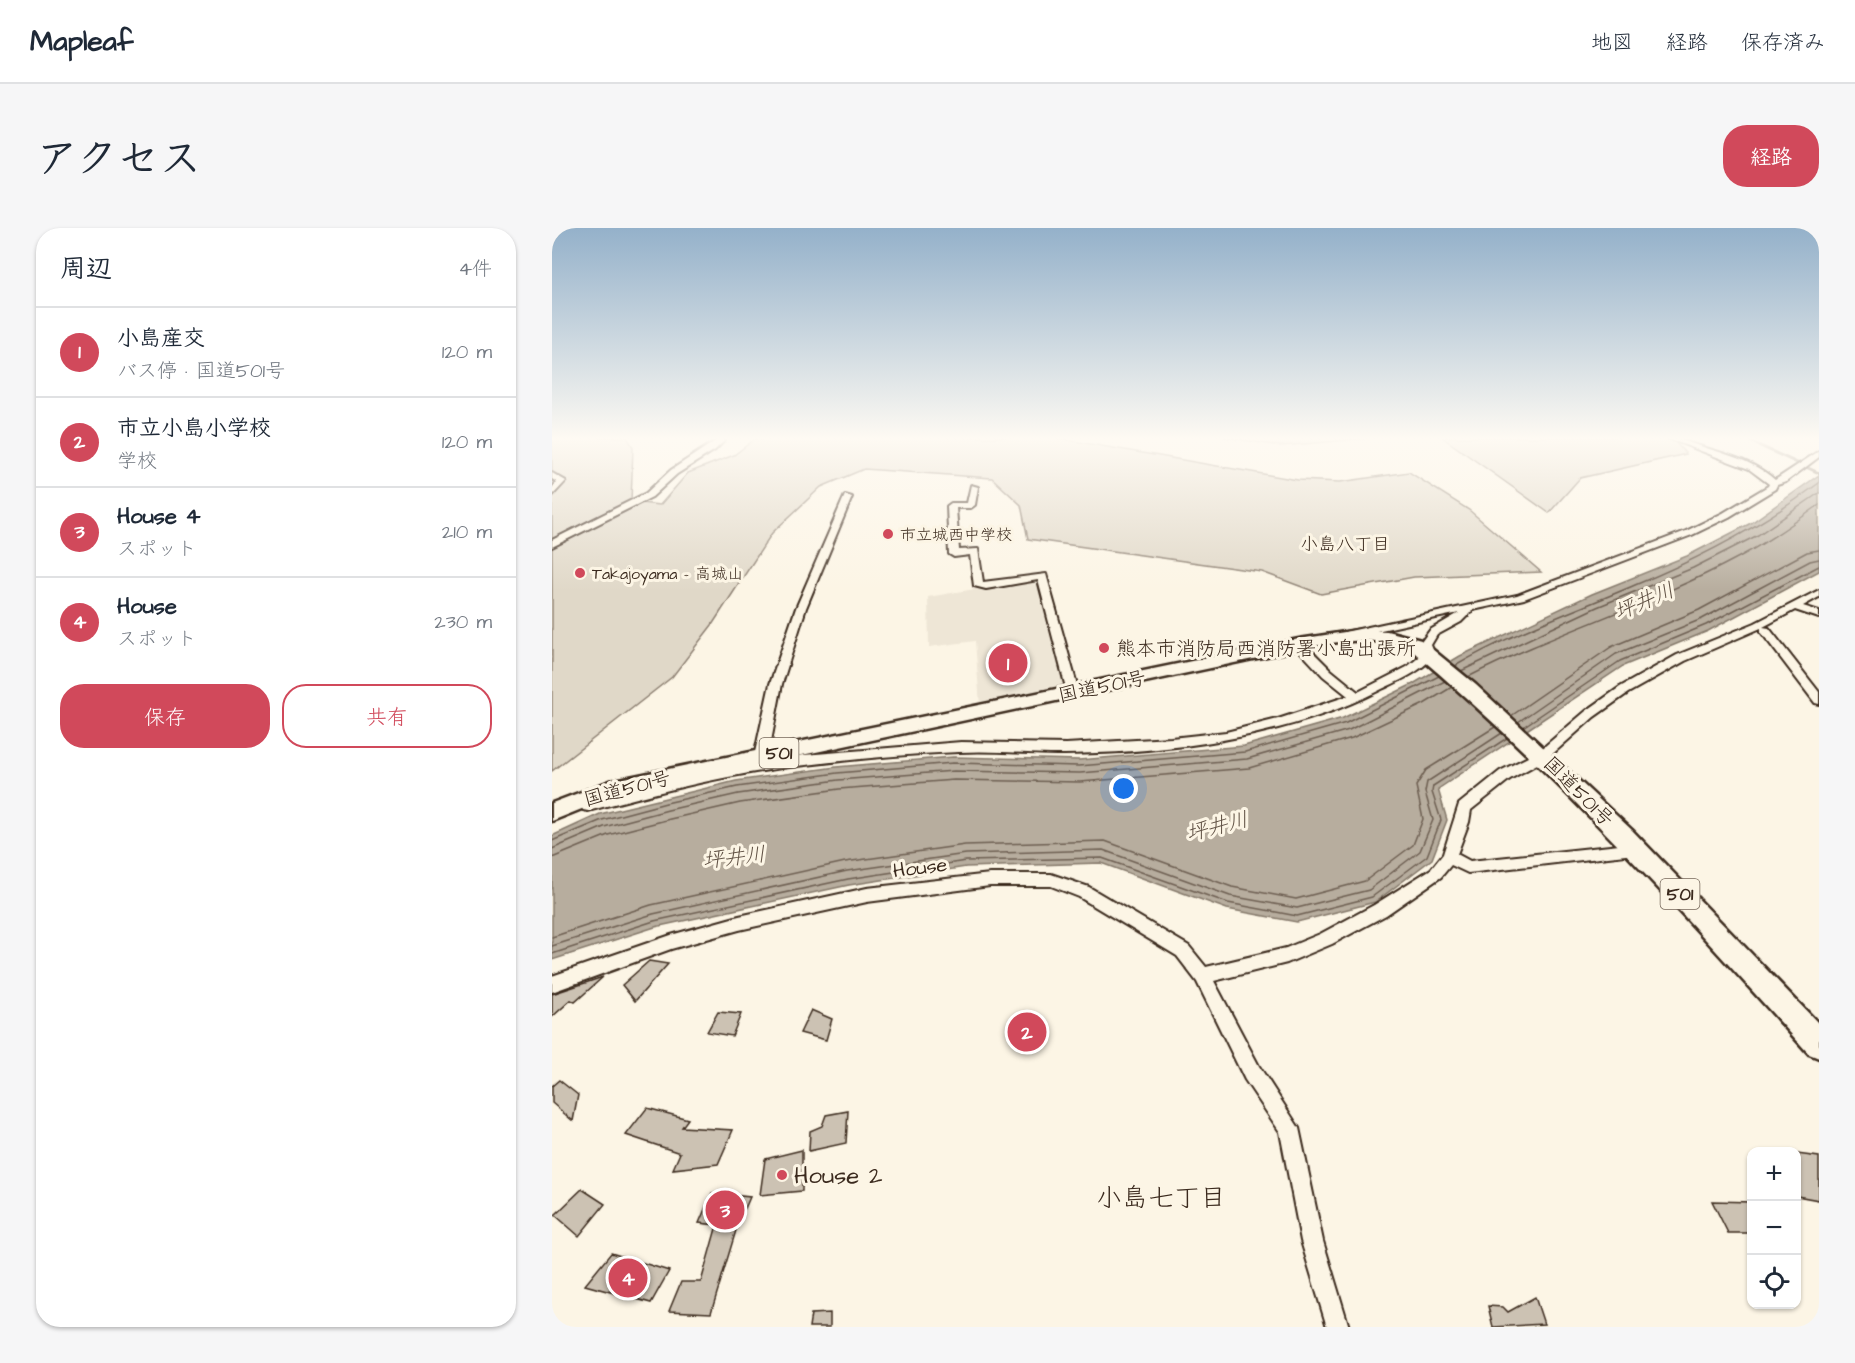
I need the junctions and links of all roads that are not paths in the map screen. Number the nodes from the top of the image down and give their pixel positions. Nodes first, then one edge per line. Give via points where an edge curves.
1 (656, 488) edge
2 (974, 488) edge
3 (1770, 488) edge
4 (848, 498) dead end
5 (552, 544) edge
6 (1819, 593) edge
7 (1794, 606) junction
8 (1468, 610) junction
9 (1819, 615) edge
10 (1765, 630) dead end
11 (1348, 634) junction
12 (1299, 644) junction
13 (1431, 657) junction
14 (1073, 692) junction
15 (1357, 697) junction
16 (1819, 700) edge
17 (1539, 752) junction
18 (761, 757) junction
19 (552, 812) edge
20 (552, 821) edge
21 (1638, 849) junction
22 (1449, 857) junction
23 (1203, 976) junction
24 (552, 984) edge
25 (1819, 1044) edge
26 (1338, 1327) edge

1 - 5 street
2 - 14 street via 971,505 951,506 954,554 975,551 978,584 986,586 1042,576
3 - 8 street via 1689,533 1521,597
4 - 18 street via 801,608 776,684
6 - 7 street
7 - 9 street
7 - 17 street via 1680,658 1624,690
8 - 11 street
8 - 13 street via 1434,629 1425,645
10 - 16 street
11 - 12 highway, 国道501号 / 501
11 - 13 highway, 国道501号 / 501 via 1408,641
12 - 14 highway, 国道501号 / 501
12 - 15 street
13 - 15 street
13 - 17 highway, 国道501号 / 501
14 - 18 highway, 国道501号 / 501
15 - 20 street via 1280,723 1226,736 1171,743 1066,749 961,747 776,764 627,794 593,803
17 - 21 highway, 国道501号 / 501
17 - 22 street via 1464,808
18 - 19 highway, 国道501号 / 501 via 610,789
21 - 22 street via 1468,867
21 - 25 highway, 国道501号 / 501
22 - 23 street via 1436,873 1326,939 1287,955
23 - 24 street, House via 1183,951 1084,892 1051,880 990,880 867,895 739,923 671,942
23 - 26 street, House via 1252,1073 1289,1128 1312,1241

